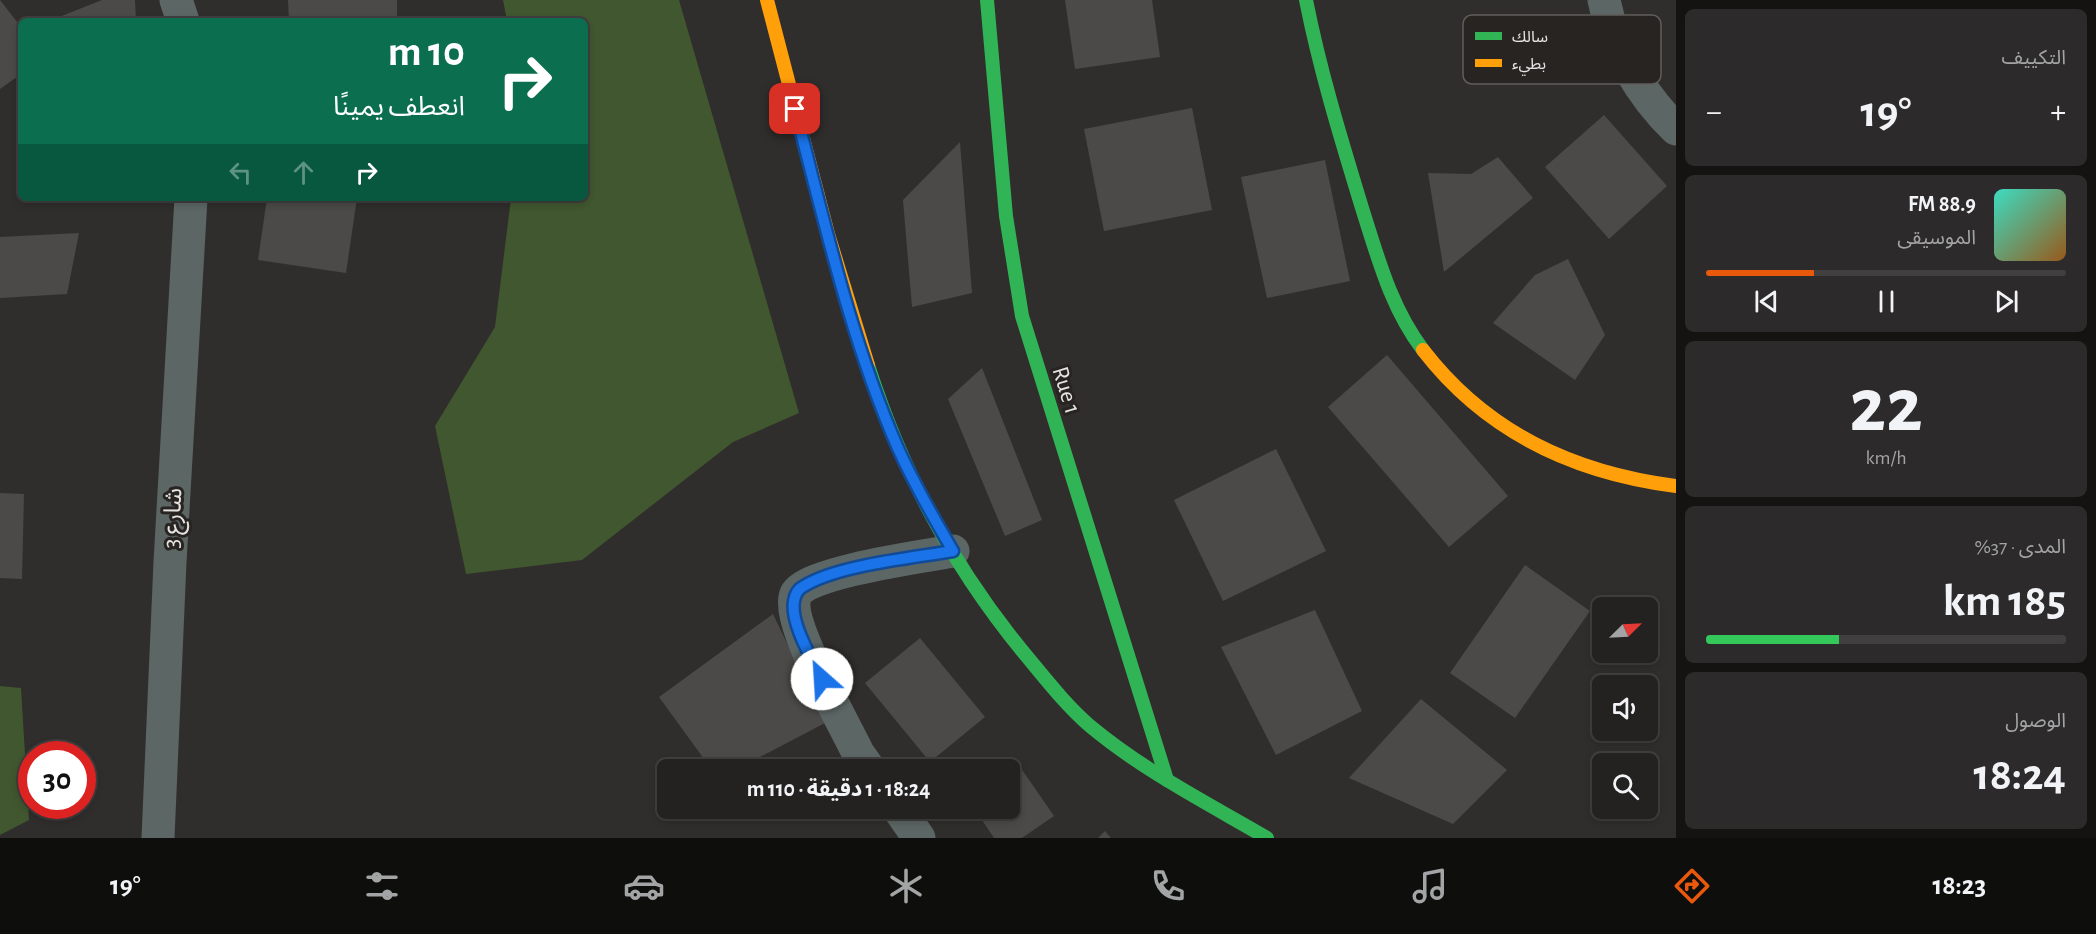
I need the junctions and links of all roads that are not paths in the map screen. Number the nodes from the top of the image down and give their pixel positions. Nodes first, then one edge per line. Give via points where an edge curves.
1 (176, 0) edge
2 (767, 0) edge
3 (987, 0) edge
4 (1306, 0) edge
5 (1604, 0) edge
6 (1606, 15) edge
7 (182, 18) edge
8 (1640, 84) edge
9 (1676, 129) edge
10 (191, 201) edge
11 (1676, 486) edge
12 (953, 551) junction
13 (862, 759) edge
14 (1167, 780) junction
15 (906, 819) edge
16 (158, 838) edge
17 (919, 838) edge
18 (1267, 838) edge

1 - 7 street
2 - 12 main road via 829,240 877,395 902,456
3 - 14 main road, Rue 1 via 1006,216 1022,316
4 - 11 main road via 1337,126 1380,267 1409,331 1470,403 1497,424 1552,454 1611,477
5 - 6 street
8 - 9 street
10 - 16 street, شارع 3
12 - 13 street via 847,571 803,586 797,592 794,610 803,641
12 - 14 main road via 991,612 1089,725
14 - 18 main road
15 - 17 street

